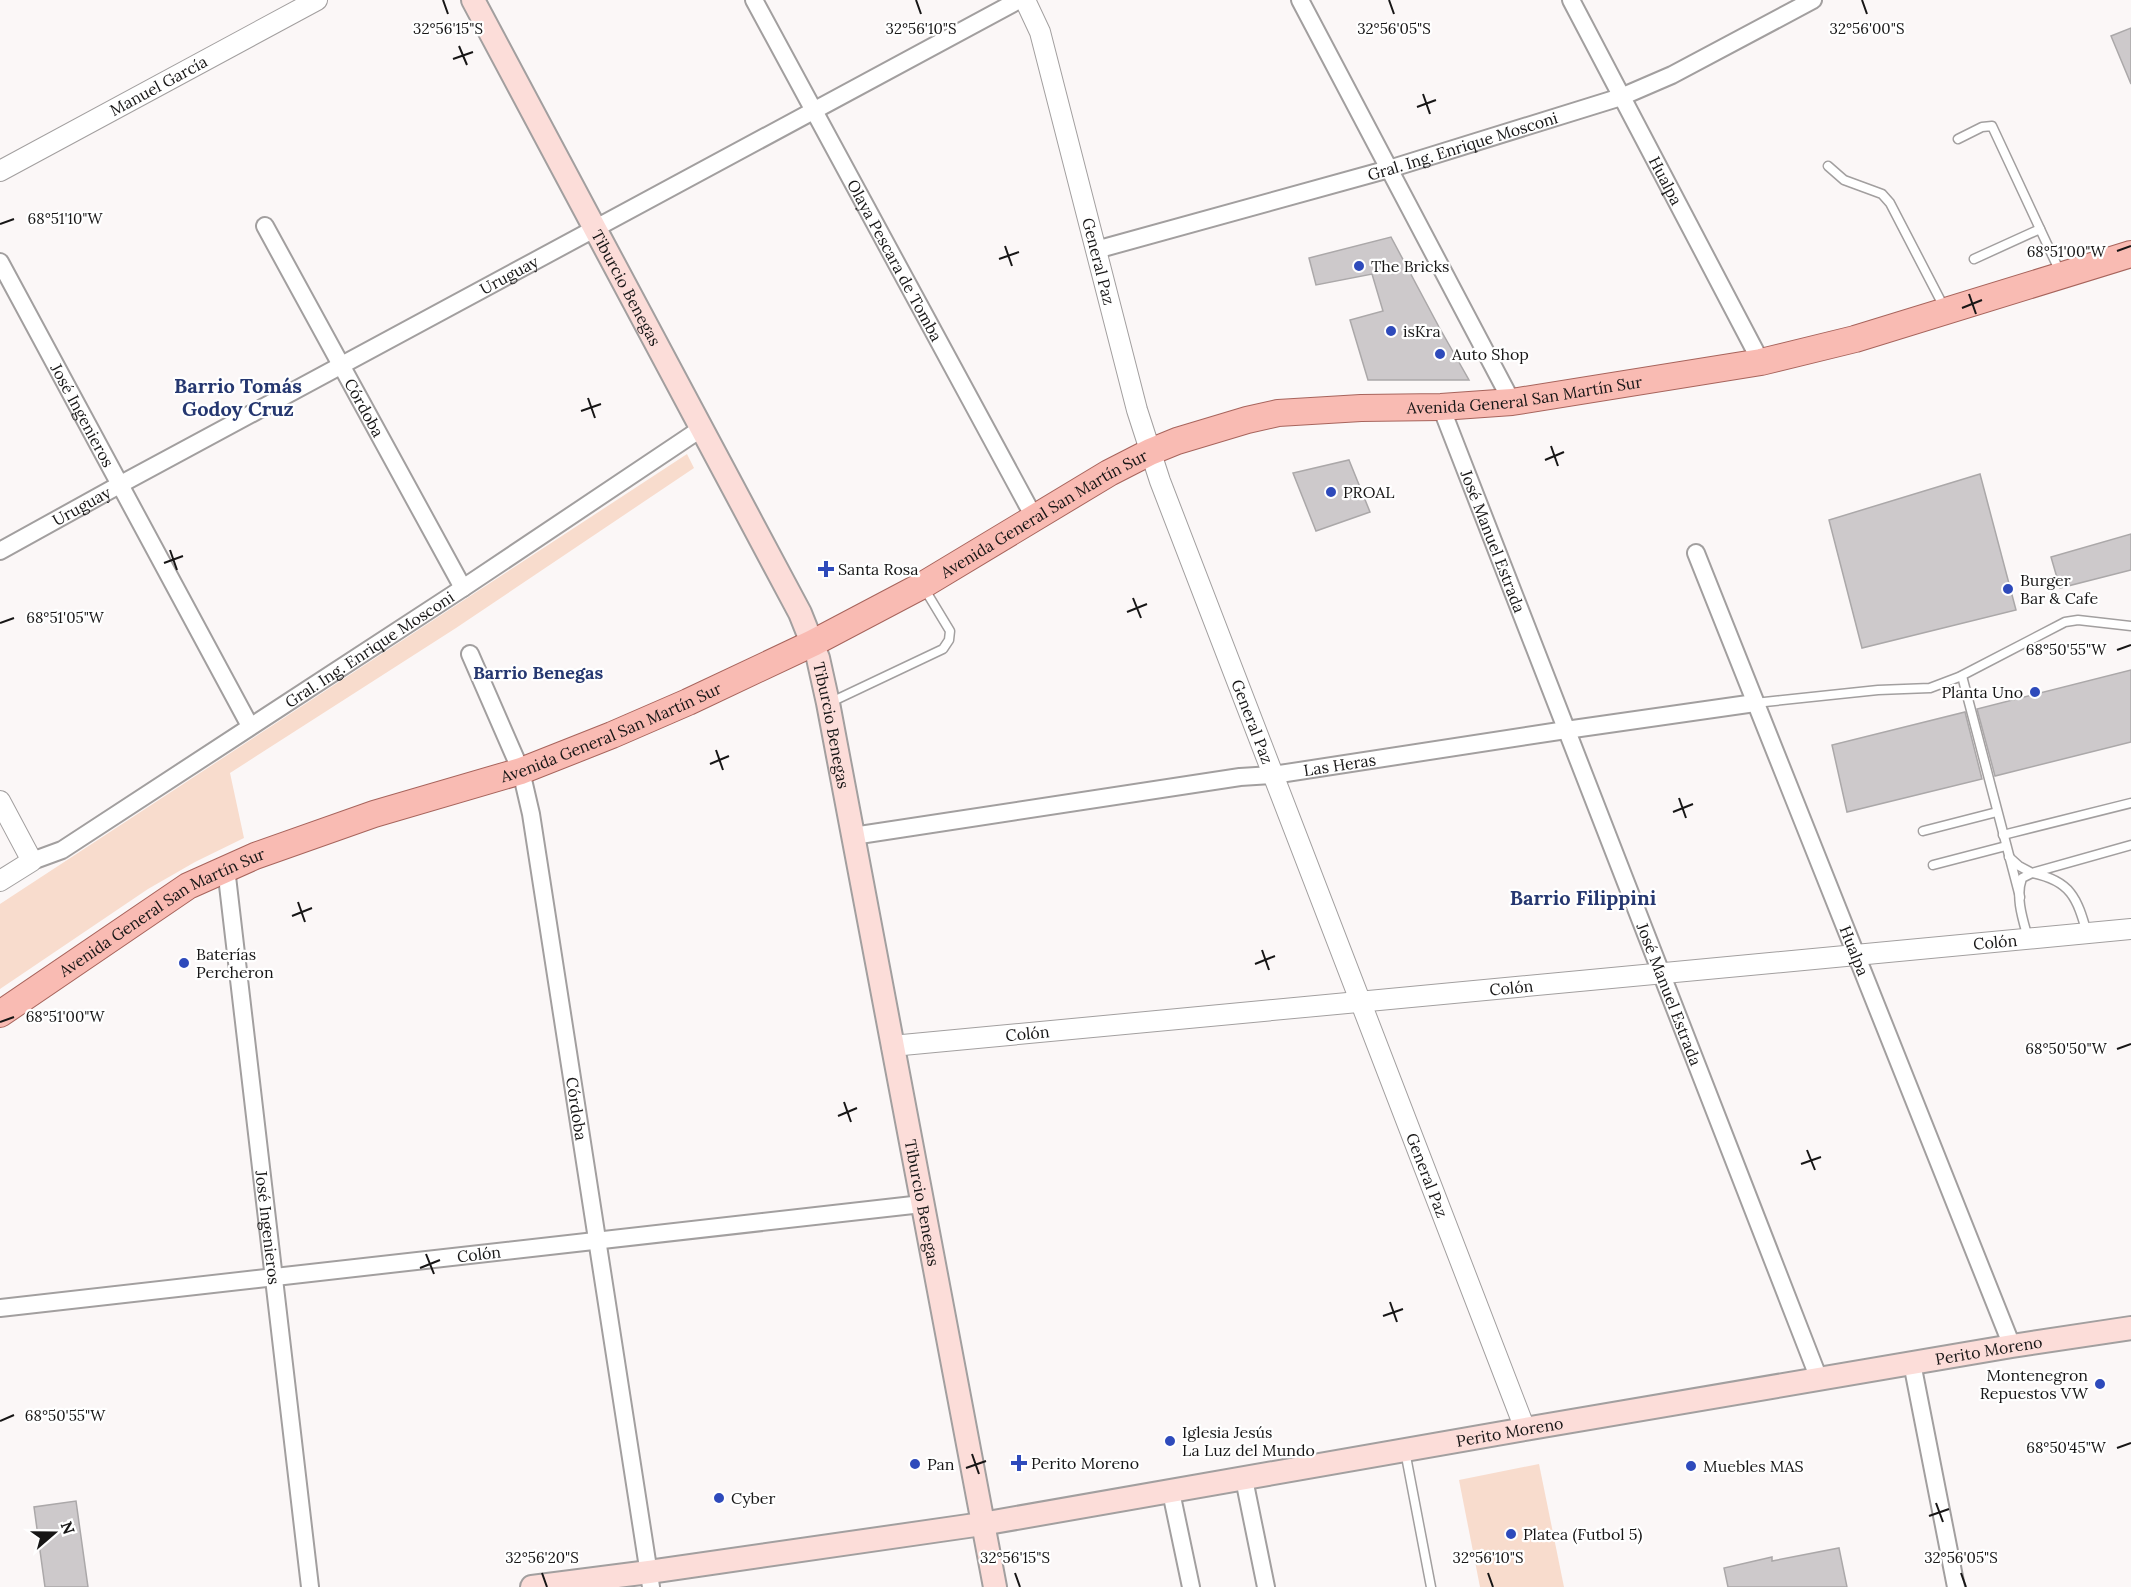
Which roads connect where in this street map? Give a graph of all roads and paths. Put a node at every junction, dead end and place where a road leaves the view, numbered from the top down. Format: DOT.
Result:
graph roads {
  1 [pos="317,0"];
  2 [pos="473,0"];
  3 [pos="754,0"];
  4 [pos="1019,0"];
  5 [pos="1025,0"];
  6 [pos="1300,0"];
  7 [pos="1571,0"];
  8 [pos="1813,0"];
  9 [pos="1621,97"];
  10 [pos="814,111"];
  11 [pos="1958,139"];
  12 [pos="1828,166"];
  13 [pos="1389,169"];
  14 [pos="0,171"];
  15 [pos="265,226"];
  16 [pos="596,229"];
  17 [pos="2040,229"];
  18 [pos="1096,250"];
  19 [pos="2131,254"];
  20 [pos="1974,259"];
  21 [pos="0,262"];
  22 [pos="2062,277"];
  23 [pos="1947,312"];
  24 [pos="1761,362"];
  25 [pos="340,366"];
  26 [pos="1512,402"];
  27 [pos="1441,407"];
  28 [pos="702,428"];
  29 [pos="1150,452"];
  30 [pos="121,484"];
  31 [pos="1035,519"];
  32 [pos="0,551"];
  33 [pos="1696,553"];
  34 [pos="922,585"];
  35 [pos="462,588"];
  36 [pos="2131,626"];
  37 [pos="813,643"];
  38 [pos="470,654"];
  39 [pos="1962,676"];
  40 [pos="828,703"];
  41 [pos="1755,703"];
  42 [pos="250,726"];
  43 [pos="1566,730"];
  44 [pos="520,771"];
  45 [pos="1273,775"];
  46 [pos="0,801"];
  47 [pos="2131,803"];
  48 [pos="1997,812"];
  49 [pos="1923,831"];
  50 [pos="2003,835"];
  51 [pos="854,836"];
  52 [pos="2131,845"];
  53 [pos="2006,846"];
  54 [pos="2009,857"];
  55 [pos="32,861"];
  56 [pos="1933,865"];
  57 [pos="226,868"];
  58 [pos="2032,873"];
  59 [pos="0,881"];
  60 [pos="2020,897"];
  61 [pos="2131,929"];
  62 [pos="2087,933"];
  63 [pos="2028,939"];
  64 [pos="1856,955"];
  65 [pos="1661,974"];
  66 [pos="1360,1001"];
  67 [pos="0,1014"];
  68 [pos="892,1046"];
  69 [pos="922,1204"];
  70 [pos="597,1240"];
  71 [pos="274,1277"];
  72 [pos="0,1308"];
  73 [pos="2131,1328"];
  74 [pos="2012,1346"];
  75 [pos="1912,1364"];
  76 [pos="1819,1380"];
  77 [pos="1525,1429"];
  78 [pos="1405,1450"];
  79 [pos="1244,1479"];
  80 [pos="1171,1492"];
  81 [pos="982,1524"];
  82 [pos="650,1580"];
  83 [pos="310,1587"];
  84 [pos="532,1587"];
  85 [pos="995,1587"];
  86 [pos="1191,1587"];
  87 [pos="1266,1587"];
  88 [pos="1431,1587"];
  89 [pos="1956,1587"];
  1 -- 14 [label="street, Manuel García"];
  2 -- 16 [label="main road, Tiburcio Benegas"];
  3 -- 10 [label="street, Olaya Pescara de Tomba"];
  4 -- 10 [label="street, Uruguay"];
  5 -- 18 [label="street, General Paz"];
  6 -- 13 [label="street"];
  7 -- 9 [label="street, Hualpa"];
  8 -- 9 [label="street, Gral. Ing. Enrique Mosconi"];
  9 -- 13 [label="street, Gral. Ing. Enrique Mosconi"];
  9 -- 24 [label="street, Hualpa"];
  10 -- 16 [label="street, Uruguay"];
  10 -- 31 [label="street, Olaya Pescara de Tomba"];
  11 -- 17 [label="lane"];
  12 -- 23 [label="lane"];
  13 -- 18 [label="street, Gral. Ing. Enrique Mosconi"];
  13 -- 26 [label="street"];
  15 -- 25 [label="street, Córdoba"];
  16 -- 25 [label="street, Uruguay"];
  16 -- 28 [label="main road, Tiburcio Benegas"];
  17 -- 20 [label="lane"];
  17 -- 22 [label="lane"];
  18 -- 29 [label="street, General Paz"];
  19 -- 22 [label="main road, Avenida General San Martín Sur"];
  21 -- 30 [label="street, José Ingenieros"];
  22 -- 23 [label="main road, Avenida General San Martín Sur"];
  23 -- 24 [label="main road, Avenida General San Martín Sur"];
  24 -- 26 [label="main road, Avenida General San Martín Sur"];
  25 -- 30 [label="street, Uruguay"];
  25 -- 35 [label="street, Córdoba"];
  26 -- 27 [label="main road, Avenida General San Martín Sur"];
  27 -- 29 [label="main road, Avenida General San Martín Sur"];
  27 -- 43 [label="street, José Manuel Estrada"];
  28 -- 35 [label="street, Gral. Ing. Enrique Mosconi"];
  28 -- 37 [label="main road, Tiburcio Benegas"];
  29 -- 31 [label="main road, Avenida General San Martín Sur"];
  29 -- 45 [label="street, General Paz"];
  30 -- 32 [label="street, Uruguay"];
  30 -- 42 [label="street, José Ingenieros"];
  31 -- 34 [label="main road, Avenida General San Martín Sur"];
  33 -- 41 [label="street, Hualpa"];
  34 -- 37 [label="main road, Avenida General San Martín Sur"];
  34 -- 40 [label="lane"];
  35 -- 42 [label="street, Gral. Ing. Enrique Mosconi"];
  36 -- 39 [label="lane"];
  37 -- 40 [label="main road, Tiburcio Benegas"];
  37 -- 44 [label="main road, Avenida General San Martín Sur"];
  38 -- 44 [label="street, Córdoba"];
  39 -- 41 [label="lane"];
  39 -- 48 [label="lane"];
  40 -- 51 [label="main road, Tiburcio Benegas"];
  41 -- 43 [label="street, Las Heras"];
  41 -- 64 [label="street, Hualpa"];
  42 -- 55 [label="street, Gral. Ing. Enrique Mosconi"];
  43 -- 45 [label="street, Las Heras"];
  43 -- 65 [label="street, José Manuel Estrada"];
  44 -- 57 [label="main road, Avenida General San Martín Sur"];
  44 -- 70 [label="street, Córdoba"];
  45 -- 51 [label="street, Las Heras"];
  45 -- 66 [label="street, General Paz"];
  46 -- 55 [label="street"];
  47 -- 50 [label="lane"];
  48 -- 49 [label="lane"];
  48 -- 50 [label="lane"];
  50 -- 53 [label="lane"];
  51 -- 68 [label="main road, Tiburcio Benegas"];
  52 -- 58 [label="lane"];
  53 -- 54 [label="lane"];
  53 -- 56 [label="lane"];
  54 -- 58 [label="lane"];
  54 -- 60 [label="lane"];
  55 -- 59 [label="street"];
  57 -- 67 [label="main road, Avenida General San Martín Sur"];
  57 -- 71 [label="street, José Ingenieros"];
  58 -- 60 [label="lane"];
  58 -- 62 [label="lane"];
  60 -- 63 [label="lane"];
  61 -- 62 [label="street, Colón"];
  62 -- 63 [label="street, Colón"];
  63 -- 64 [label="street, Colón"];
  64 -- 65 [label="street, Colón"];
  64 -- 74 [label="street, Hualpa"];
  65 -- 66 [label="street, Colón"];
  65 -- 76 [label="street, José Manuel Estrada"];
  66 -- 68 [label="street, Colón"];
  66 -- 77 [label="street, General Paz"];
  68 -- 69 [label="main road, Tiburcio Benegas"];
  69 -- 70 [label="street, Colón"];
  69 -- 81 [label="main road, Tiburcio Benegas"];
  70 -- 71 [label="street, Colón"];
  70 -- 82 [label="street, Córdoba"];
  71 -- 72 [label="street, Colón"];
  71 -- 83 [label="street, José Ingenieros"];
  73 -- 74 [label="main road, Perito Moreno"];
  74 -- 75 [label="main road, Perito Moreno"];
  75 -- 76 [label="main road, Perito Moreno"];
  75 -- 89 [label="street"];
  76 -- 77 [label="main road, Perito Moreno"];
  77 -- 78 [label="main road, Perito Moreno"];
  78 -- 79 [label="main road, Perito Moreno"];
  78 -- 88 [label="lane"];
  79 -- 80 [label="main road, Perito Moreno"];
  79 -- 87 [label="street"];
  80 -- 81 [label="main road, Perito Moreno"];
  80 -- 86 [label="street"];
  81 -- 82 [label="main road, Perito Moreno"];
  81 -- 85 [label="main road, Tiburcio Benegas"];
  82 -- 84 [label="main road, Perito Moreno"];
}
